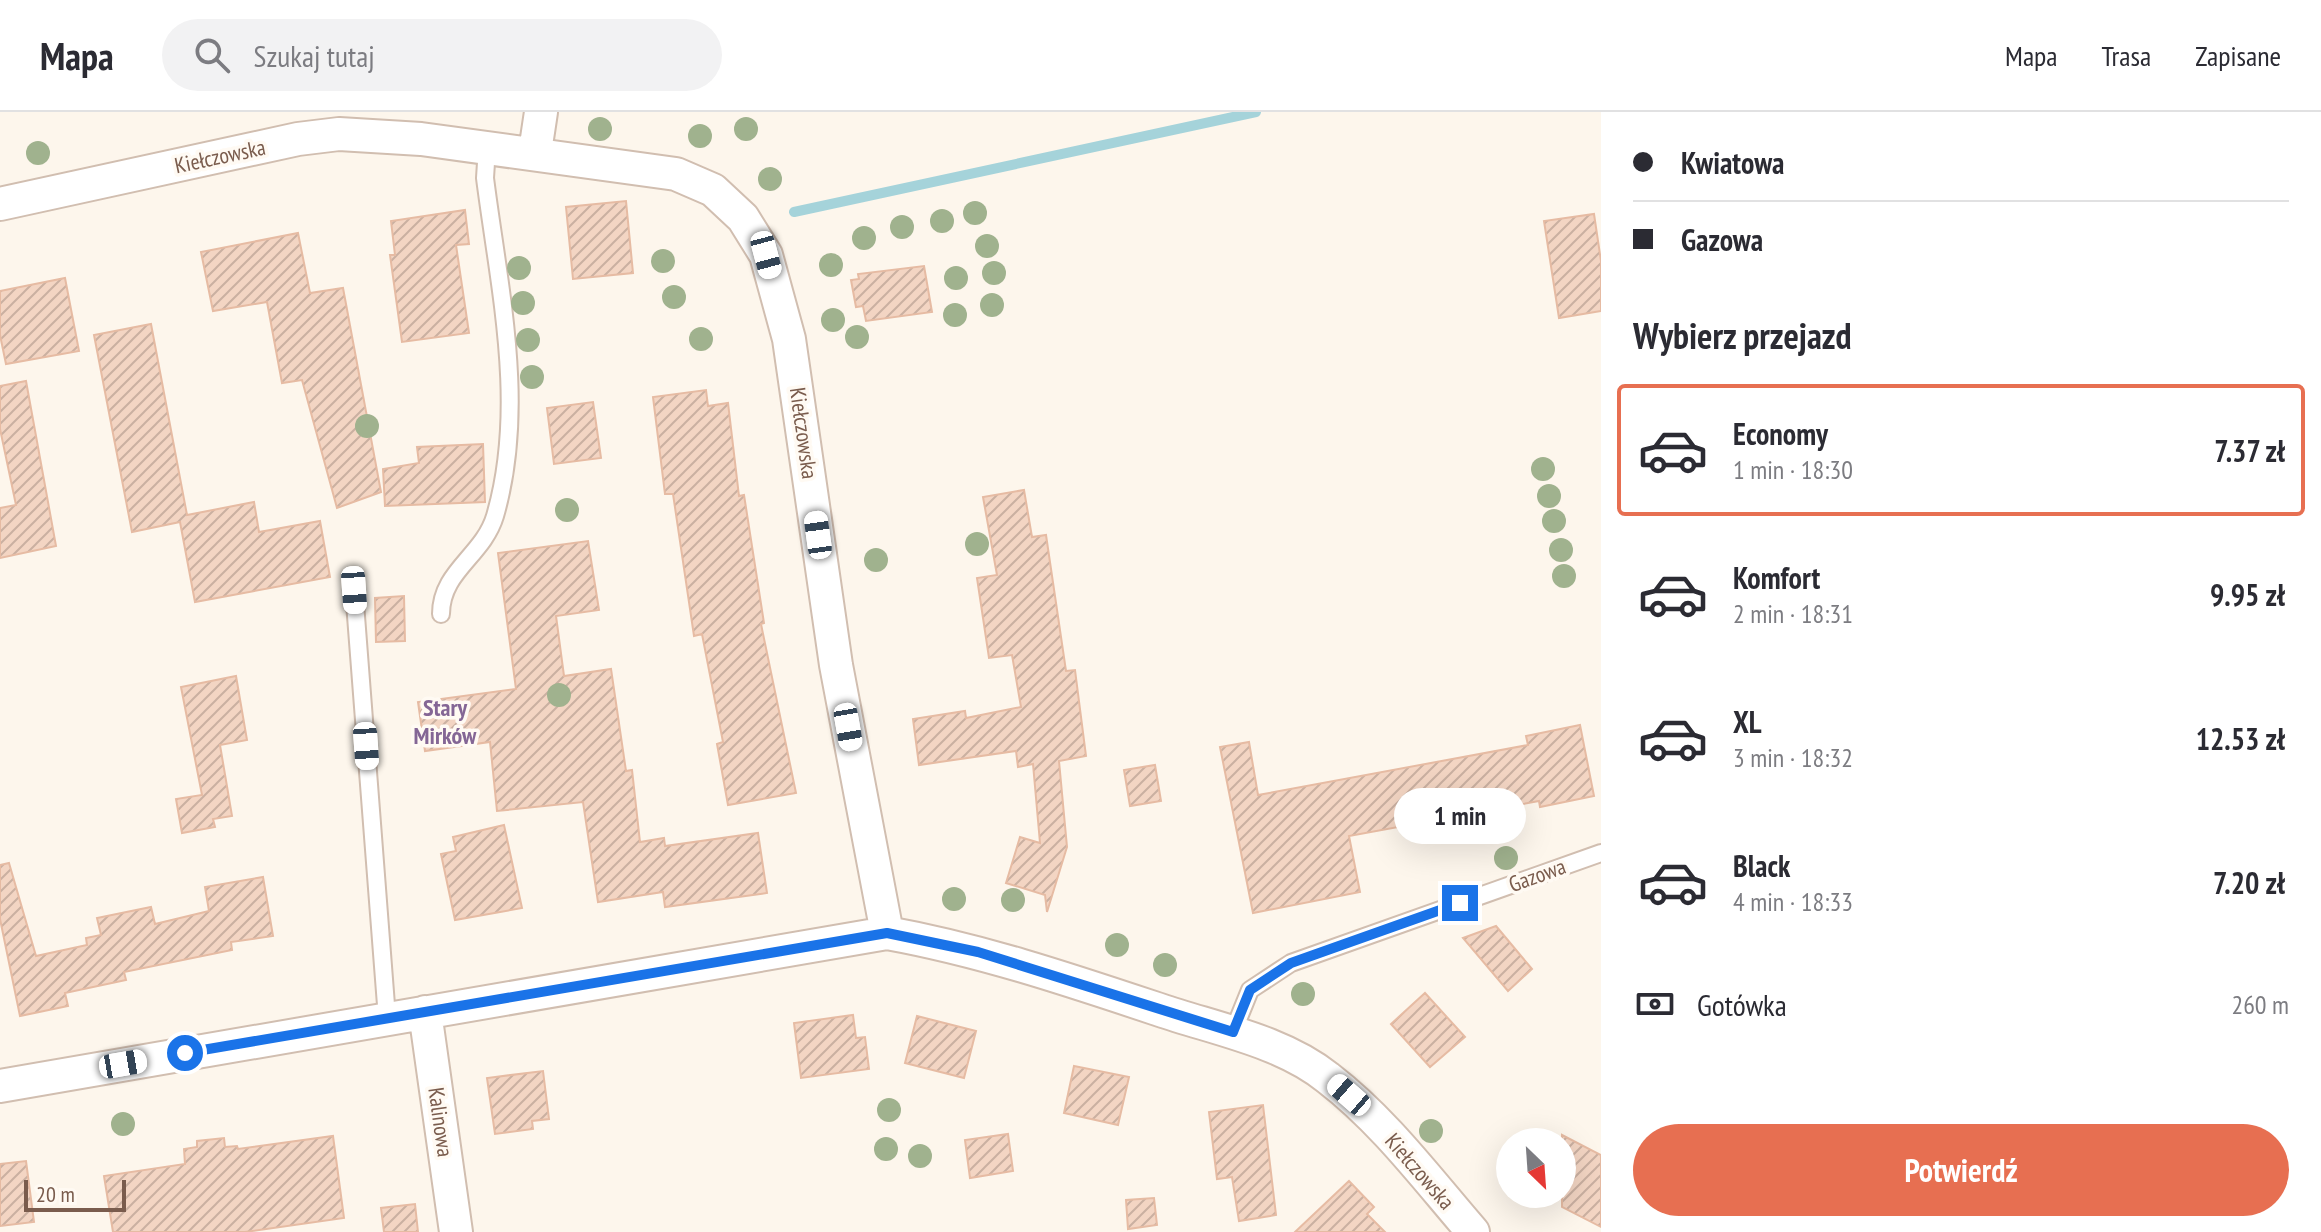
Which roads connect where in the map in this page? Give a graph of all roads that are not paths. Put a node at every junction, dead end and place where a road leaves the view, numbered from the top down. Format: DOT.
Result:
graph roads {
  1 [pos="541,112"];
  2 [pos="487,147"];
  3 [pos="535,152"];
  4 [pos="0,204"];
  5 [pos="354,590"];
  6 [pos="441,614"];
  7 [pos="1601,853"];
  8 [pos="887,933"];
  9 [pos="425,1012"];
  10 [pos="387,1018"];
  11 [pos="1233,1032"];
  12 [pos="0,1086"];
  13 [pos="456,1232"];
  14 [pos="1473,1232"];
  1 -- 3 [label="street"];
  2 -- 3 [label="street, Kiełczowska"];
  2 -- 4 [label="street, Kiełczowska"];
  2 -- 6 [label="lane"];
  3 -- 8 [label="street, Kiełczowska"];
  5 -- 10 [label="lane"];
  7 -- 11 [label="lane, Gazowa"];
  8 -- 9 [label="street"];
  8 -- 11 [label="street, Kiełczowska"];
  9 -- 10 [label="street"];
  9 -- 13 [label="street, Kalinowa"];
  10 -- 12 [label="street"];
  11 -- 14 [label="street, Kiełczowska"];
}
